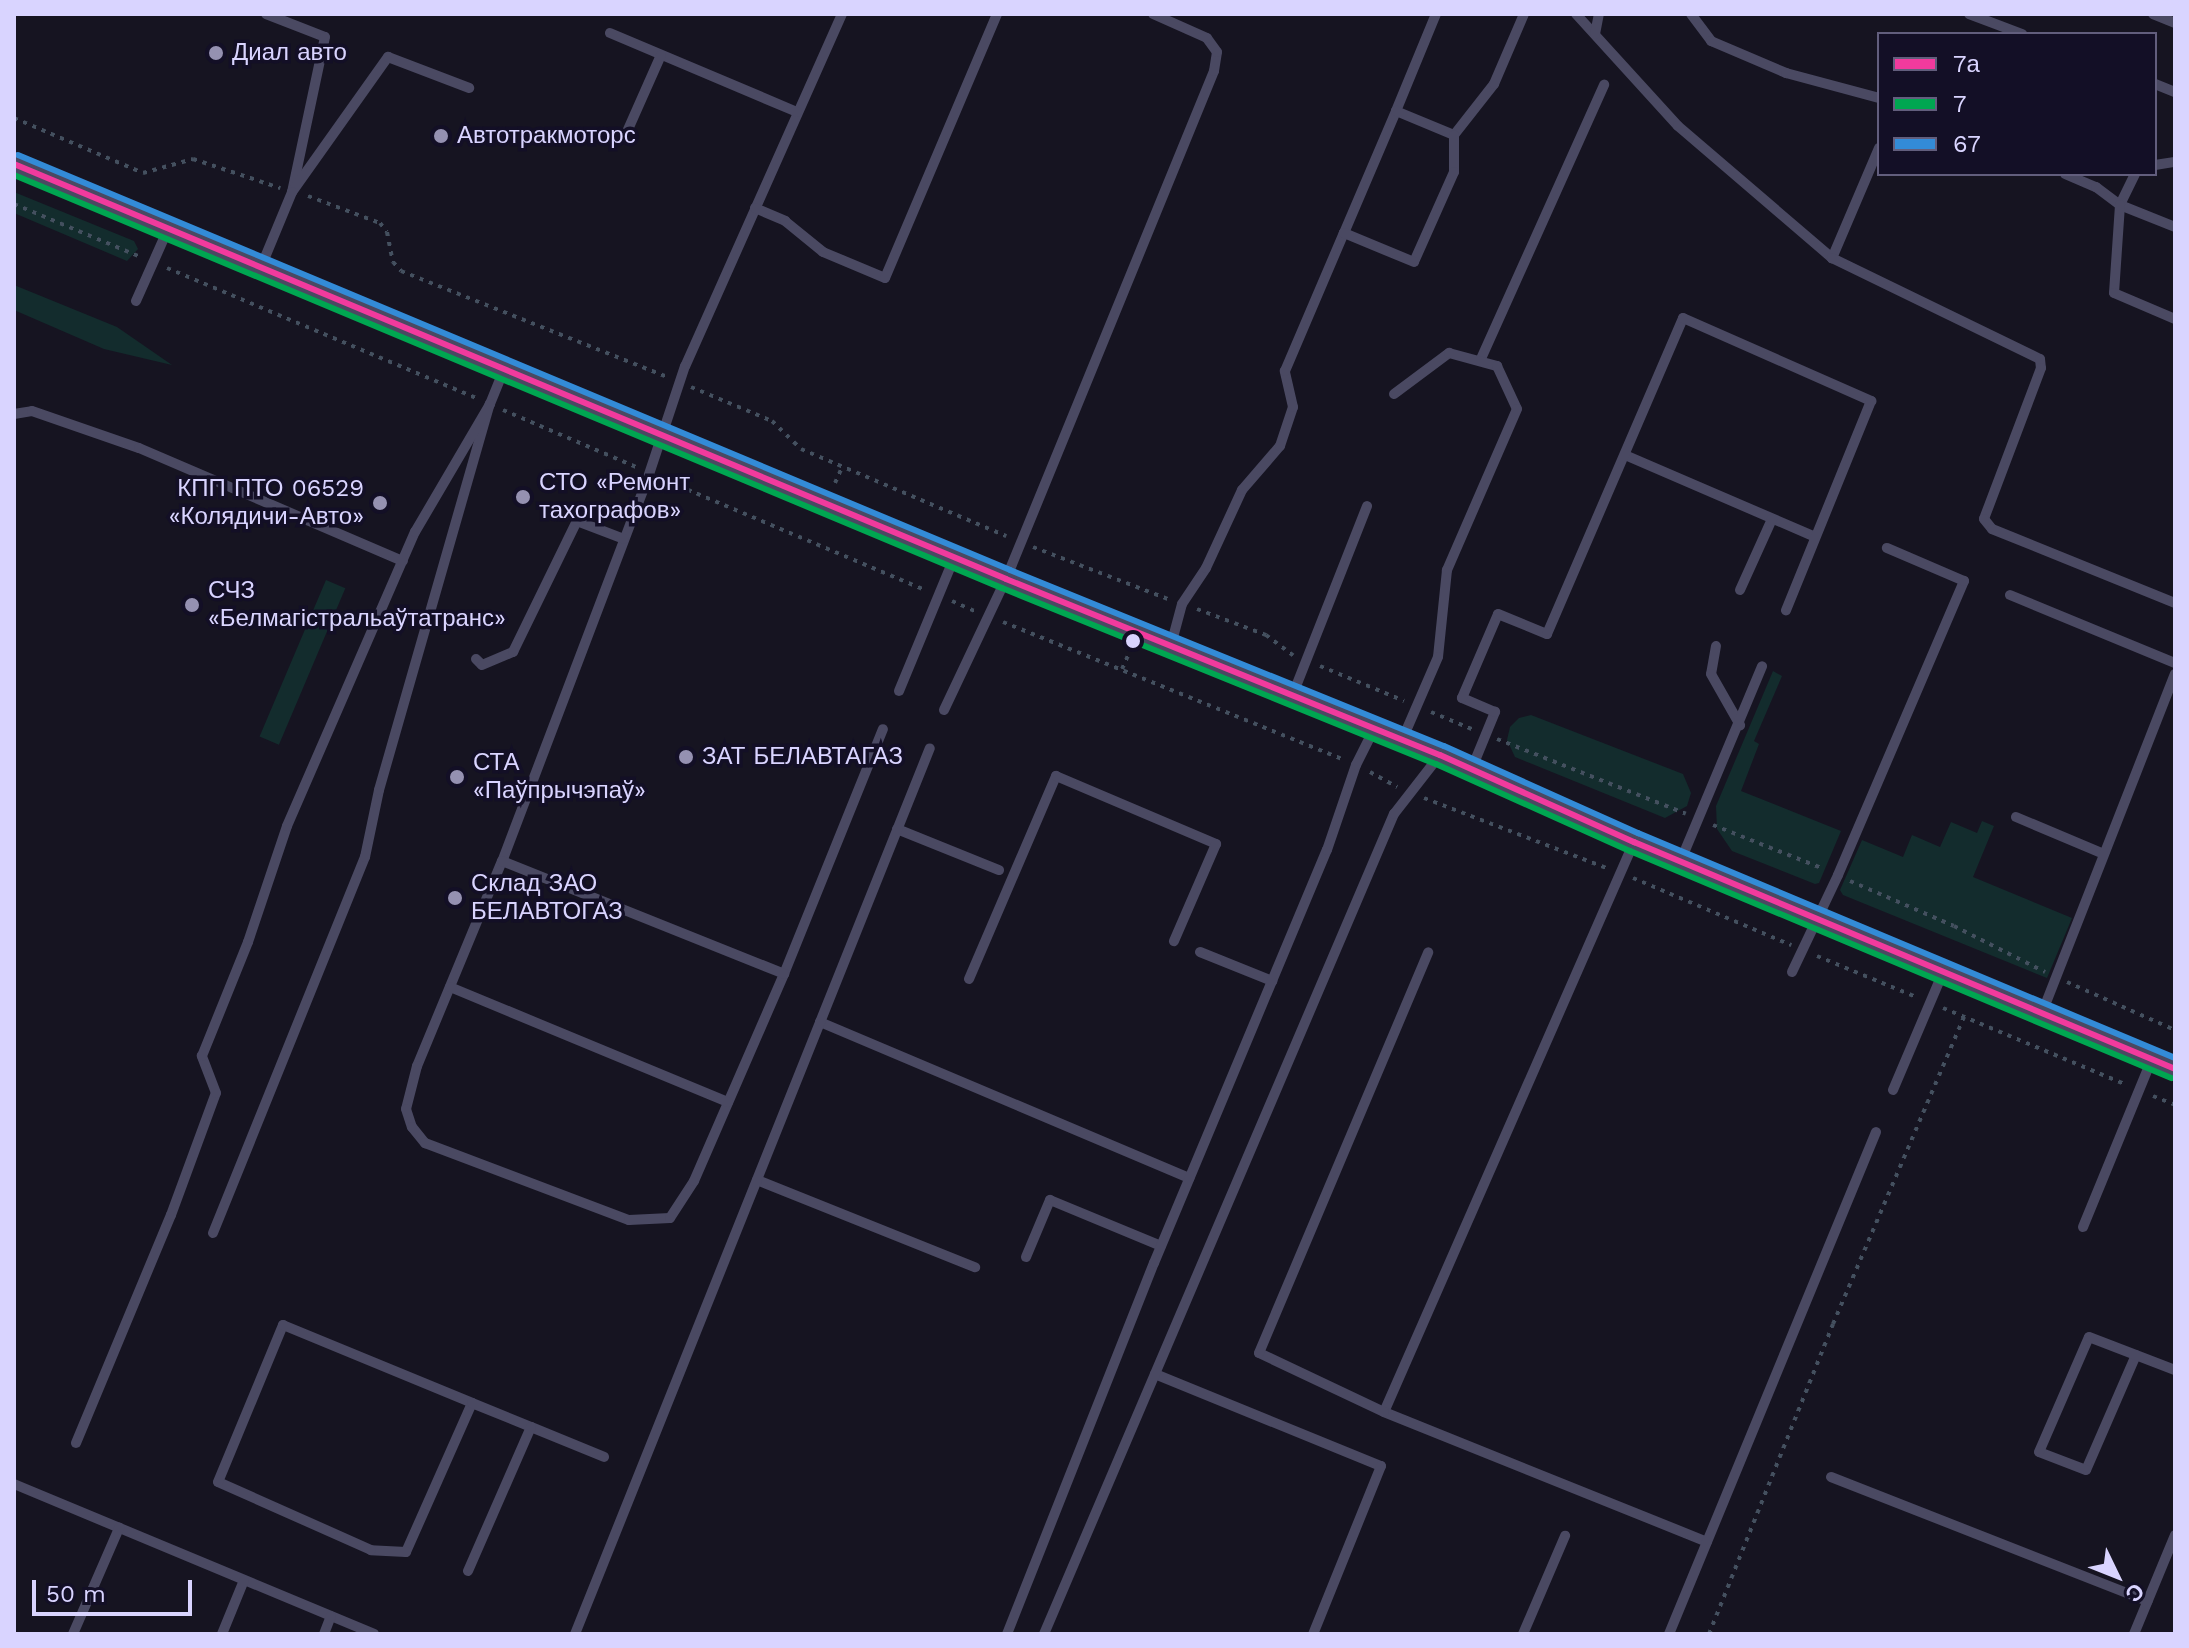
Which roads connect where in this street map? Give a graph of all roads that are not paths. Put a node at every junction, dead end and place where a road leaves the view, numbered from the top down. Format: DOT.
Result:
graph roads {
  1 [pos="266,14"];
  2 [pos="842,14"];
  3 [pos="997,14"];
  4 [pos="1153,14"];
  5 [pos="1436,14"];
  6 [pos="1524,14"];
  7 [pos="1576,14"];
  8 [pos="1599,14"];
  9 [pos="1691,14"];
  10 [pos="1969,14"];
  11 [pos="2153,14"];
  12 [pos="2175,23"];
  13 [pos="2017,32"];
  14 [pos="610,33"];
  15 [pos="1595,34"];
  16 [pos="661,55"];
  17 [pos="1604,85"];
  18 [pos="469,88"];
  19 [pos="1877,97"];
  20 [pos="1396,111"];
  21 [pos="797,112"];
  22 [pos="626,134"];
  23 [pos="1454,135"];
  24 [pos="1877,153"];
  25 [pos="14,164"];
  26 [pos="2070,176"];
  27 [pos="2134,176"];
  28 [pos="292,192"];
  29 [pos="2120,205"];
  30 [pos="755,208"];
  31 [pos="2175,227"];
  32 [pos="168,229"];
  33 [pos="1344,233"];
  34 [pos="1832,258"];
  35 [pos="261,268"];
  36 [pos="136,301"];
  37 [pos="2175,319"];
  38 [pos="1480,361"];
  39 [pos="504,369"];
  40 [pos="1394,394"];
  41 [pos="490,404"];
  42 [pos="14,414"];
  43 [pos="662,436"];
  44 [pos="1625,455"];
  45 [pos="1367,506"];
  46 [pos="1772,519"];
  47 [pos="1815,537"];
  48 [pos="624,539"];
  49 [pos="1887,548"];
  50 [pos="954,558"];
  51 [pos="403,561"];
  52 [pos="1006,579"];
  53 [pos="1740,590"];
  54 [pos="2010,595"];
  55 [pos="2175,603"];
  56 [pos="1786,610"];
  57 [pos="1171,645"];
  58 [pos="1716,646"];
  59 [pos="476,659"];
  60 [pos="2175,663"];
  61 [pos="1762,666"];
  62 [pos="2175,674"];
  63 [pos="899,691"];
  64 [pos="1293,694"];
  65 [pos="944,710"];
  66 [pos="1740,725"];
  67 [pos="883,729"];
  68 [pos="1374,729"];
  69 [pos="1402,740"];
  70 [pos="930,748"];
  71 [pos="1440,755"];
  72 [pos="1471,769"];
  73 [pos="2016,817"];
  74 [pos="897,829"];
  75 [pos="1634,842"];
  76 [pos="2104,854"];
  77 [pos="502,861"];
  78 [pos="1681,862"];
  79 [pos="999,870"];
  80 [pos="1816,919"];
  81 [pos="1174,941"];
  82 [pos="1200,952"];
  83 [pos="1428,952"];
  84 [pos="1792,972"];
  85 [pos="1943,972"];
  86 [pos="784,974"];
  87 [pos="969,979"];
  88 [pos="1272,981"];
  89 [pos="450,987"];
  90 [pos="2042,1013"];
  91 [pos="820,1022"];
  92 [pos="2152,1059"];
  93 [pos="2175,1069"];
  94 [pos="1893,1090"];
  95 [pos="728,1102"];
  96 [pos="1876,1132"];
  97 [pos="1189,1178"];
  98 [pos="757,1180"];
  99 [pos="2083,1227"];
  100 [pos="213,1233"];
  101 [pos="1161,1246"];
  102 [pos="1026,1257"];
  103 [pos="975,1267"];
  104 [pos="2136,1355"];
  105 [pos="2175,1370"];
  106 [pos="1155,1374"];
  107 [pos="472,1403"];
  108 [pos="1384,1412"];
  109 [pos="531,1427"];
  110 [pos="76,1443"];
  111 [pos="604,1457"];
  112 [pos="1831,1477"];
  113 [pos="14,1484"];
  114 [pos="119,1528"];
  115 [pos="2175,1535"];
  116 [pos="1565,1536"];
  117 [pos="1707,1542"];
  118 [pos="468,1571"];
  119 [pos="244,1580"];
  120 [pos="2148,1601"];
  121 [pos="331,1616"];
  122 [pos="73,1634"];
  123 [pos="222,1634"];
  124 [pos="324,1634"];
  125 [pos="374,1634"];
  126 [pos="575,1634"];
  127 [pos="1007,1634"];
  128 [pos="1044,1634"];
  129 [pos="1313,1634"];
  130 [pos="1523,1634"];
  131 [pos="1669,1634"];
  132 [pos="2134,1634"];
  1 -- 28 [label="lane"];
  2 -- 21 [label="lane"];
  3 -- 30 [label="lane"];
  4 -- 52 [label="lane"];
  5 -- 20 [label="lane"];
  6 -- 23 [label="lane"];
  7 -- 15 [label="lane"];
  8 -- 15 [label="lane"];
  9 -- 19 [label="lane"];
  10 -- 13 [label="lane"];
  11 -- 12 [label="lane"];
  14 -- 16 [label="lane"];
  15 -- 34 [label="lane"];
  16 -- 21 [label="lane"];
  16 -- 22 [label="lane"];
  17 -- 38 [label="lane"];
  18 -- 28 [label="lane"];
  20 -- 23 [label="lane"];
  20 -- 33 [label="lane"];
  21 -- 30 [label="lane"];
  23 -- 33 [label="lane"];
  24 -- 34 [label="lane"];
  25 -- 32 [label="street"];
  26 -- 29 [label="lane"];
  27 -- 29 [label="lane"];
  28 -- 35 [label="lane"];
  29 -- 31 [label="lane"];
  29 -- 37 [label="lane"];
  30 -- 43 [label="lane"];
  32 -- 35 [label="street"];
  32 -- 36 [label="lane"];
  33 -- 57 [label="lane"];
  34 -- 55 [label="lane"];
  35 -- 39 [label="street"];
  38 -- 40 [label="lane"];
  38 -- 69 [label="lane"];
  39 -- 41 [label="lane"];
  39 -- 43 [label="street"];
  41 -- 51 [label="lane"];
  41 -- 100 [label="lane"];
  42 -- 51 [label="lane"];
  43 -- 48 [label="lane"];
  43 -- 50 [label="street"];
  44 -- 46 [label="lane"];
  44 -- 47 [label="lane"];
  44 -- 72 [label="lane"];
  45 -- 64 [label="lane"];
  46 -- 47 [label="lane"];
  46 -- 53 [label="lane"];
  47 -- 56 [label="lane"];
  48 -- 59 [label="lane"];
  48 -- 77 [label="lane"];
  49 -- 80 [label="lane"];
  50 -- 52 [label="street"];
  50 -- 63 [label="lane"];
  51 -- 110 [label="lane"];
  52 -- 57 [label="street"];
  52 -- 65 [label="lane"];
  54 -- 60 [label="lane"];
  57 -- 64 [label="street"];
  58 -- 66 [label="lane"];
  61 -- 66 [label="lane"];
  62 -- 76 [label="lane"];
  64 -- 68 [label="street"];
  66 -- 78 [label="lane"];
  67 -- 86 [label="lane"];
  68 -- 69 [label="street"];
  68 -- 88 [label="lane"];
  69 -- 71 [label="street"];
  70 -- 74 [label="lane"];
  71 -- 72 [label="street"];
  71 -- 106 [label="lane"];
  72 -- 75 [label="street"];
  73 -- 76 [label="lane"];
  74 -- 79 [label="lane"];
  74 -- 91 [label="lane"];
  75 -- 78 [label="street"];
  75 -- 108 [label="lane"];
  76 -- 90 [label="lane"];
  77 -- 86 [label="lane"];
  77 -- 89 [label="lane"];
  78 -- 80 [label="street"];
  80 -- 84 [label="lane"];
  80 -- 85 [label="street"];
  81 -- 87 [label="lane"];
  82 -- 88 [label="lane"];
  83 -- 108 [label="lane"];
  85 -- 90 [label="street"];
  85 -- 94 [label="lane"];
  86 -- 95 [label="lane"];
  88 -- 97 [label="lane"];
  89 -- 95 [label="lane"];
  89 -- 95 [label="lane"];
  90 -- 92 [label="street"];
  91 -- 97 [label="lane"];
  91 -- 98 [label="lane"];
  92 -- 93 [label="street"];
  92 -- 99 [label="lane"];
  96 -- 117 [label="lane"];
  97 -- 101 [label="lane"];
  98 -- 103 [label="lane"];
  98 -- 126 [label="lane"];
  101 -- 102 [label="lane"];
  101 -- 127 [label="lane"];
  104 -- 104 [label="lane"];
  104 -- 105 [label="lane"];
  106 -- 128 [label="lane"];
  106 -- 129 [label="lane"];
  107 -- 107 [label="lane"];
  107 -- 109 [label="lane"];
  108 -- 117 [label="lane"];
  109 -- 111 [label="lane"];
  109 -- 118 [label="lane"];
  112 -- 120 [label="lane"];
  113 -- 114 [label="lane"];
  114 -- 119 [label="lane"];
  114 -- 122 [label="lane"];
  115 -- 120 [label="lane"];
  116 -- 130 [label="lane"];
  117 -- 131 [label="lane"];
  119 -- 121 [label="lane"];
  119 -- 123 [label="lane"];
  120 -- 132 [label="lane"];
  121 -- 124 [label="lane"];
  121 -- 125 [label="lane"];
}
